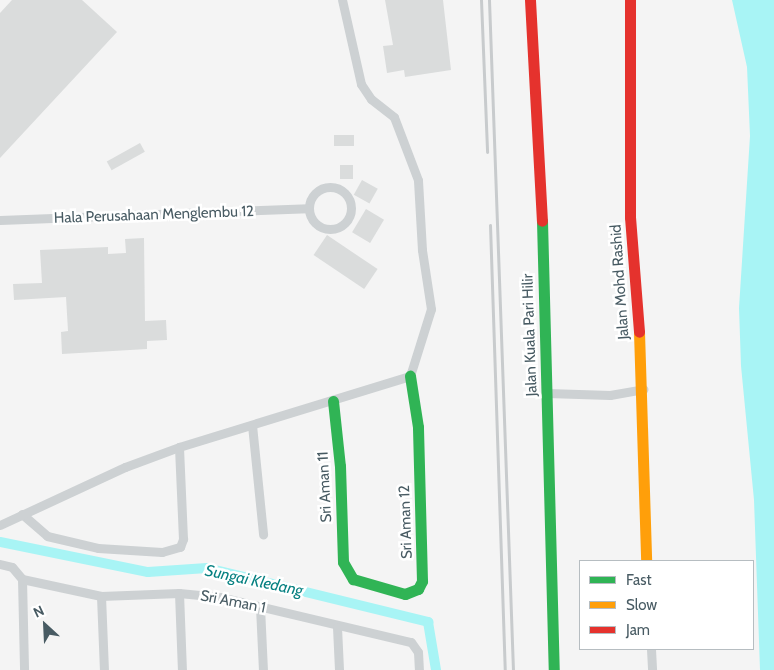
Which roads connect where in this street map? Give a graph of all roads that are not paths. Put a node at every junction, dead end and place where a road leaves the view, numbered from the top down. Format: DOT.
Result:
graph roads {
  1 [pos="342,0"];
  2 [pos="530,0"];
  3 [pos="630,0"];
  4 [pos="308,208"];
  5 [pos="0,220"];
  6 [pos="410,376"];
  7 [pos="643,389"];
  8 [pos="547,393"];
  9 [pos="333,401"];
  10 [pos="252,425"];
  11 [pos="179,447"];
  12 [pos="22,514"];
  13 [pos="0,525"];
  14 [pos="263,534"];
  15 [pos="646,560"];
  16 [pos="0,564"];
  17 [pos="346,571"];
  18 [pos="22,579"];
  19 [pos="179,593"];
  20 [pos="101,596"];
  21 [pos="260,607"];
  22 [pos="338,627"];
  23 [pos="651,650"];
  24 [pos="24,670"];
  25 [pos="104,670"];
  26 [pos="182,670"];
  27 [pos="263,670"];
  28 [pos="339,670"];
  29 [pos="418,670"];
  30 [pos="554,670"];
  31 [pos="652,670"];
  1 -- 6 [label="street"];
  2 -- 8 [label="street, Jalan Kuala Pari Hilir"];
  3 -- 7 [label="street, Jalan Mohd Rashid"];
  4 -- 4 [label="street"];
  4 -- 5 [label="street, Hala Perusahaan Menglembu 12"];
  6 -- 9 [label="street"];
  6 -- 17 [label="street, Sri Aman 12"];
  7 -- 8 [label="street"];
  7 -- 15 [label="street, Jalan Mohd Rashid"];
  8 -- 30 [label="street, Jalan Kuala Pari Hilir"];
  9 -- 10 [label="street"];
  9 -- 17 [label="street, Sri Aman 11"];
  10 -- 11 [label="street"];
  10 -- 14 [label="street"];
  11 -- 12 [label="street"];
  11 -- 12 [label="street"];
  12 -- 13 [label="street"];
  16 -- 18 [label="street"];
  18 -- 20 [label="street, Sri Aman 1"];
  18 -- 24 [label="street"];
  19 -- 20 [label="street, Sri Aman 1"];
  19 -- 21 [label="street, Sri Aman 1"];
  19 -- 26 [label="street"];
  20 -- 25 [label="street"];
  21 -- 22 [label="street, Sri Aman 1"];
  21 -- 27 [label="street"];
  22 -- 28 [label="street"];
  22 -- 29 [label="street, Sri Aman 1"];
  23 -- 31 [label="street"];
}
